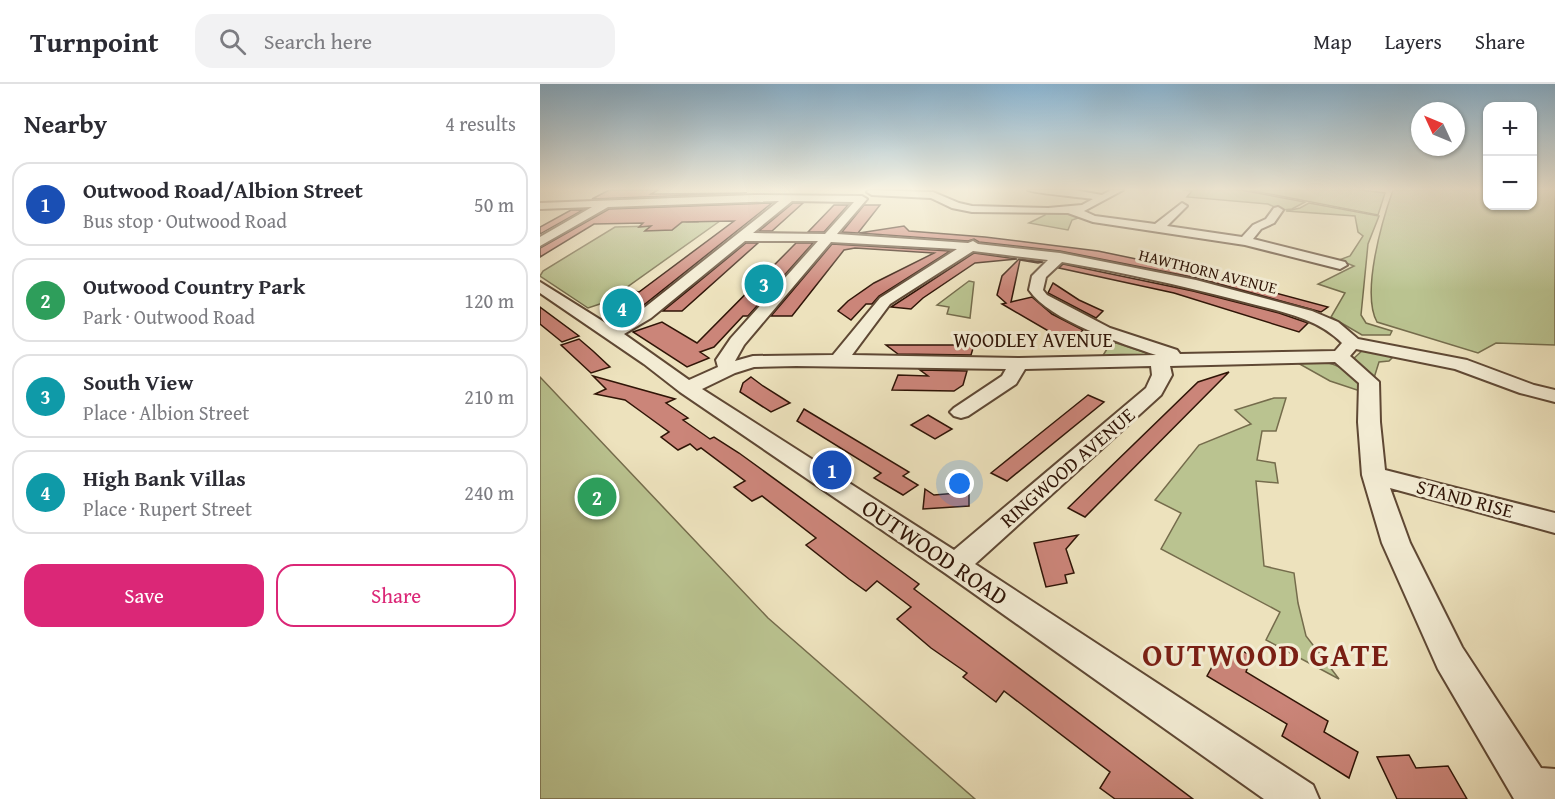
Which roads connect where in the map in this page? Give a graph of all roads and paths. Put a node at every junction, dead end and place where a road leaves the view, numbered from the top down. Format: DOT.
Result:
graph roads {
  1 [pos="572,223"];
  2 [pos="758,223"];
  3 [pos="843,223"];
  4 [pos="1121,223"];
  5 [pos="1163,223"];
  6 [pos="1265,223"];
  7 [pos="1157,229"];
  8 [pos="832,236"];
  9 [pos="741,237"];
  10 [pos="1245,241"];
  11 [pos="540,242"];
  12 [pos="973,245"];
  13 [pos="1060,257"];
  14 [pos="1340,265"];
  15 [pos="540,286"];
  16 [pos="1104,332"];
  17 [pos="612,334"];
  18 [pos="1346,349"];
  19 [pos="1187,359"];
  20 [pos="839,360"];
  21 [pos="1160,360"];
  22 [pos="1081,362"];
  23 [pos="1019,364"];
  24 [pos="728,369"];
  25 [pos="687,388"];
  26 [pos="1555,396"];
  27 [pos="961,411"];
  28 [pos="1374,475"];
  29 [pos="1555,523"];
  30 [pos="955,565"];
  31 [pos="1541,792"];
  32 [pos="1299,799"];
  1 -- 11 [label="street"];
  2 -- 9 [label="street"];
  3 -- 8 [label="street"];
  4 -- 7 [label="street"];
  5 -- 7 [label="street"];
  6 -- 10 [label="street"];
  7 -- 10 [label="street"];
  8 -- 9 [label="street, HAWTHORN AVENUE"];
  8 -- 12 [label="street, HAWTHORN AVENUE"];
  8 -- 24 [label="street"];
  9 -- 17 [label="street"];
  10 -- 14 [label="street"];
  12 -- 13 [label="street, HAWTHORN AVENUE"];
  12 -- 20 [label="street"];
  13 -- 16 [label="street"];
  13 -- 18 [label="street, HAWTHORN AVENUE"];
  15 -- 17 [label="street, OUTWOOD ROAD"];
  16 -- 19 [label="street"];
  16 -- 22 [label="street"];
  17 -- 25 [label="street, OUTWOOD ROAD"];
  18 -- 19 [label="street, WOODLEY AVENUE"];
  18 -- 26 [label="street"];
  18 -- 28 [label="street, HAWTHORN AVENUE"];
  19 -- 21 [label="street, WOODLEY AVENUE"];
  20 -- 23 [label="street, WOODLEY AVENUE"];
  20 -- 24 [label="street, WOODLEY AVENUE"];
  21 -- 22 [label="street, WOODLEY AVENUE"];
  21 -- 30 [label="street, RINGWOOD AVENUE"];
  22 -- 23 [label="street, WOODLEY AVENUE"];
  23 -- 27 [label="street"];
  24 -- 25 [label="street, WOODLEY AVENUE"];
  25 -- 30 [label="street, OUTWOOD ROAD"];
  28 -- 29 [label="street, STAND RISE"];
  28 -- 31 [label="street, HAWTHORN AVENUE"];
  30 -- 32 [label="street, OUTWOOD ROAD"];
}
